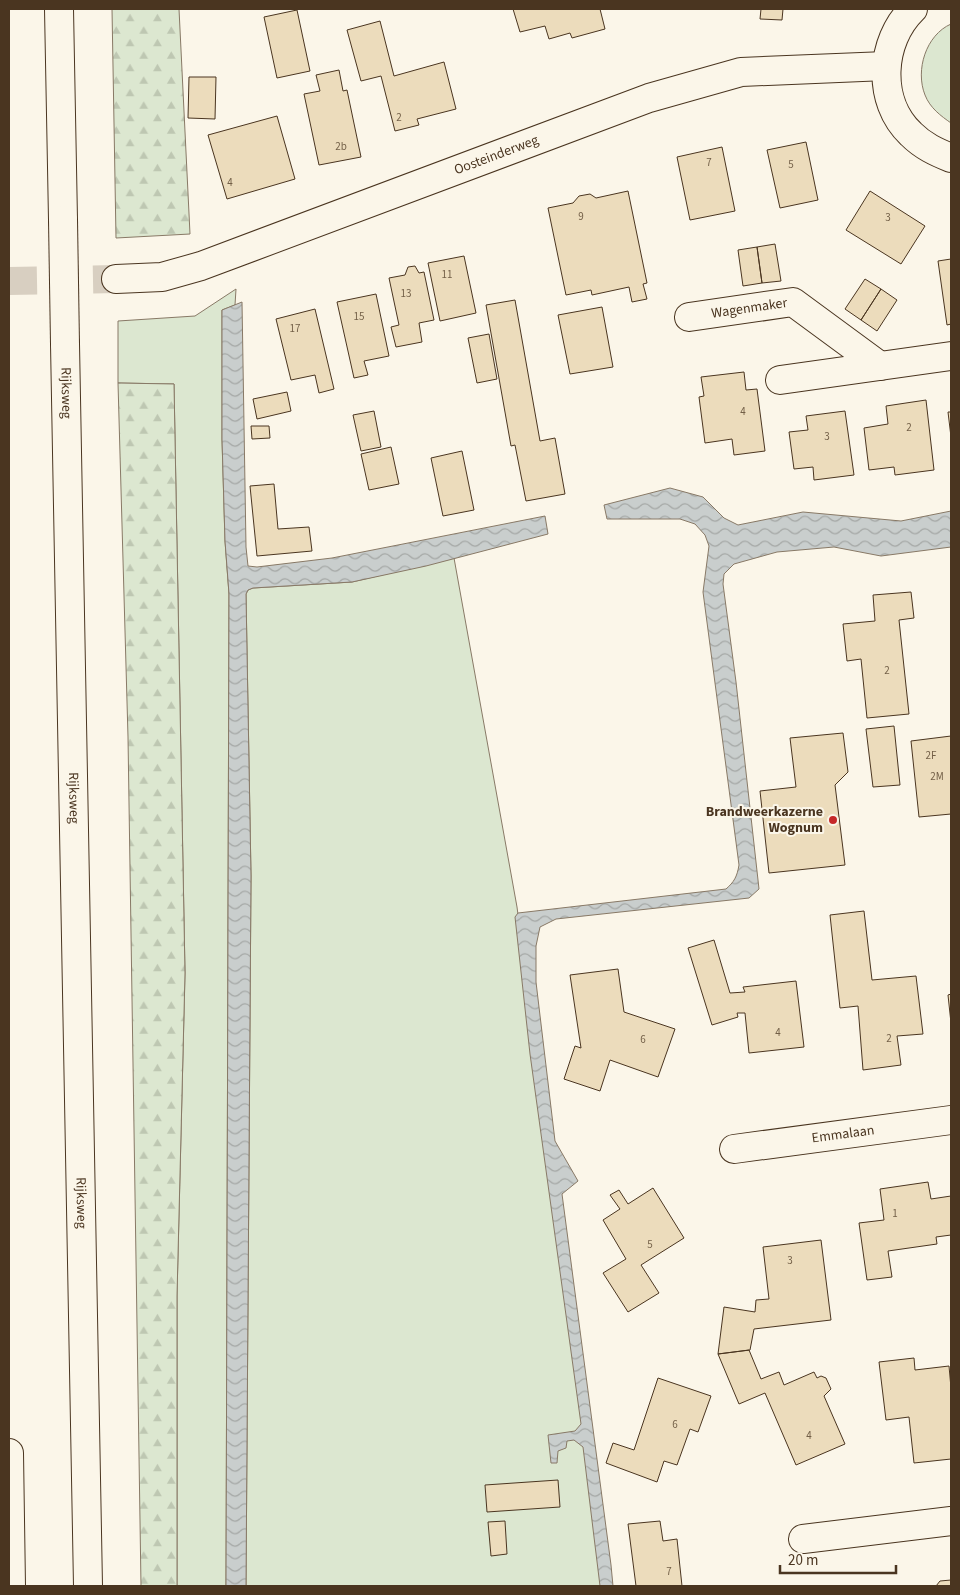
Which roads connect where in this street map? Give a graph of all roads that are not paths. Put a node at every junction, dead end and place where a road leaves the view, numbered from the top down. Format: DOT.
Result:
graph roads {
  1 [pos="59,9"];
  2 [pos="913,9"];
  3 [pos="886,66"];
  4 [pos="951,158"];
  5 [pos="116,280"];
  6 [pos="689,317"];
  7 [pos="951,356"];
  8 [pos="880,366"];
  9 [pos="780,380"];
  10 [pos="951,1120"];
  11 [pos="734,1149"];
  12 [pos="9,1453"];
  13 [pos="951,1521"];
  14 [pos="803,1539"];
  15 [pos="11,1586"];
  16 [pos="88,1586"];
  1 -- 16 [label="main road, Rijksweg, bridge"];
  2 -- 3 [label="main road"];
  3 -- 4 [label="main road"];
  3 -- 5 [label="main road, Oosteinderweg"];
  6 -- 8 [label="main road, Wagenmaker"];
  7 -- 8 [label="main road"];
  8 -- 9 [label="main road"];
  10 -- 11 [label="main road, Emmalaan"];
  12 -- 15 [label="main road"];
  13 -- 14 [label="main road"];
}
